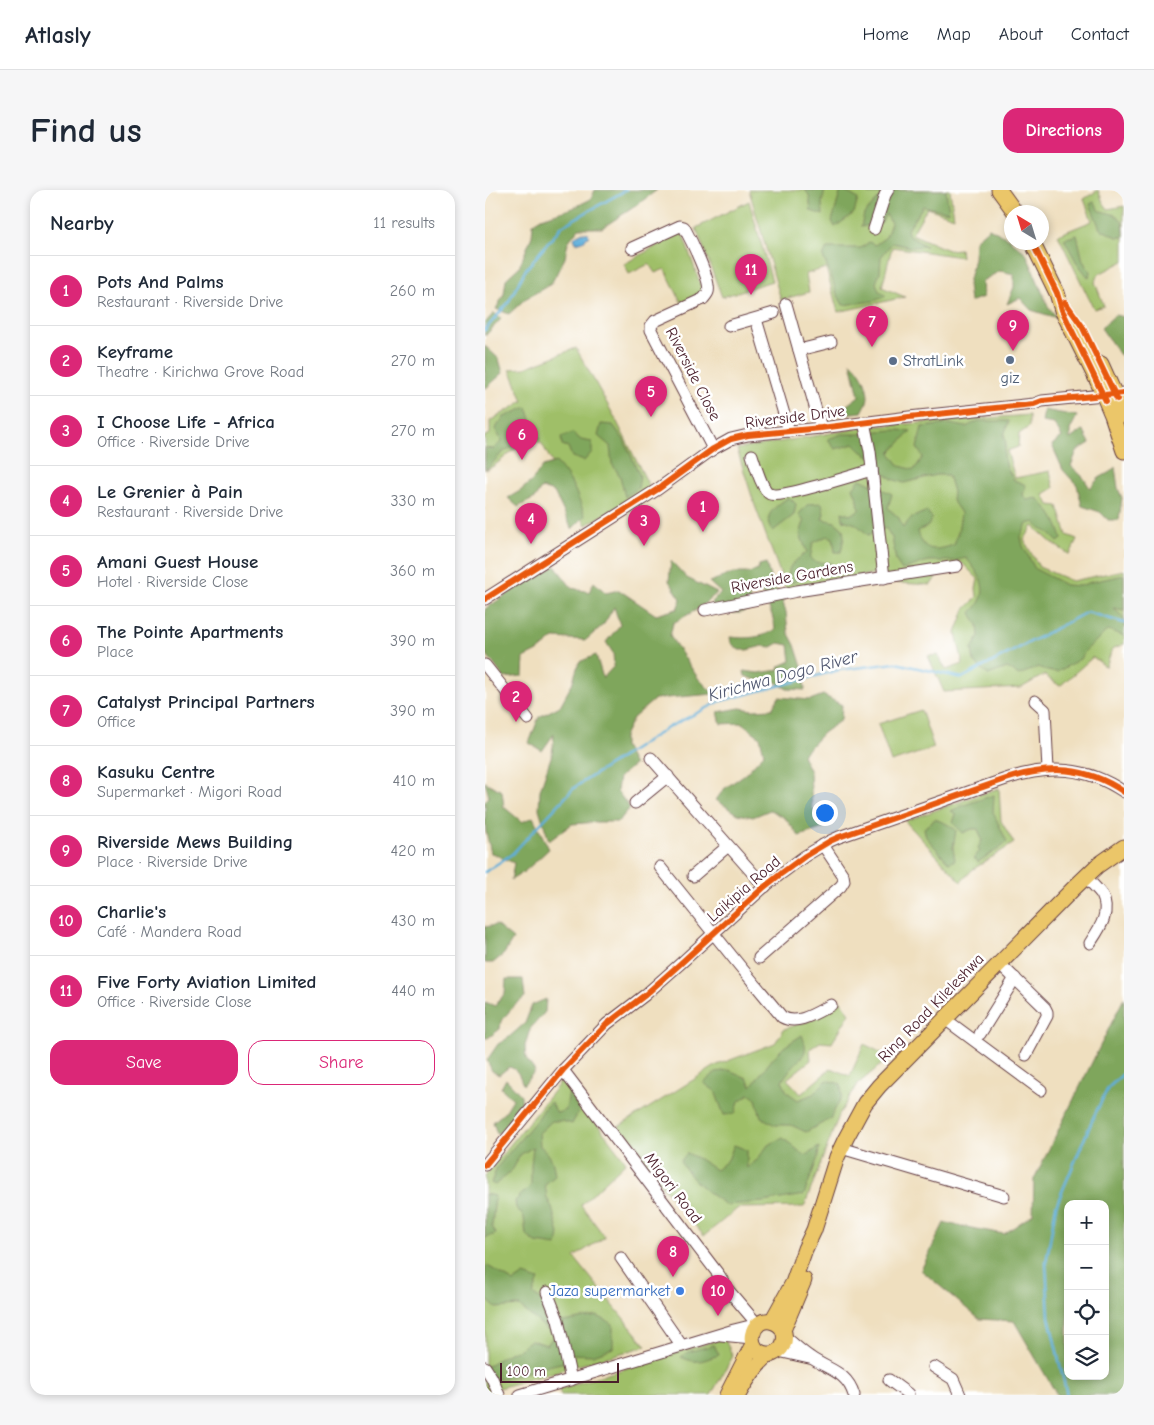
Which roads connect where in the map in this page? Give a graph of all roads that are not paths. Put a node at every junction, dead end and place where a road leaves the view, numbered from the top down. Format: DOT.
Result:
graph roads {
  1 [pos="888,190"];
  2 [pos="999,190"];
  3 [pos="1010,205"];
  4 [pos="874,229"];
  5 [pos="632,248"];
  6 [pos="1036,250"];
  7 [pos="787,304"];
  8 [pos="774,313"];
  9 [pos="756,318"];
  10 [pos="729,326"];
  11 [pos="831,342"];
  12 [pos="799,350"];
  13 [pos="1117,400"];
  14 [pos="864,422"];
  15 [pos="821,428"];
  16 [pos="789,431"];
  17 [pos="713,449"];
  18 [pos="1124,451"];
  19 [pos="752,455"];
  20 [pos="872,470"];
  21 [pos="957,566"];
  22 [pos="884,578"];
  23 [pos="485,600"];
  24 [pos="705,610"];
  25 [pos="485,664"];
  26 [pos="1035,702"];
  27 [pos="528,719"];
  28 [pos="651,758"];
  29 [pos="1048,770"];
  30 [pos="667,776"];
  31 [pos="1124,792"];
  32 [pos="635,803"];
  33 [pos="823,845"];
  34 [pos="728,846"];
  35 [pos="1124,847"];
  36 [pos="660,867"];
  37 [pos="693,876"];
  38 [pos="1086,877"];
  39 [pos="765,887"];
  40 [pos="714,933"];
  41 [pos="1090,944"];
  42 [pos="759,958"];
  43 [pos="999,963"];
  44 [pos="1015,978"];
  45 [pos="831,1005"];
  46 [pos="945,1019"];
  47 [pos="981,1034"];
  48 [pos="1026,1055"];
  49 [pos="563,1070"];
  50 [pos="1041,1090"];
  51 [pos="841,1148"];
  52 [pos="485,1165"];
  53 [pos="1004,1196"];
  54 [pos="621,1258"];
  55 [pos="547,1292"];
  56 [pos="765,1332"];
  57 [pos="682,1346"];
  58 [pos="775,1352"];
  59 [pos="811,1358"];
  60 [pos="485,1367"];
  61 [pos="934,1367"];
  62 [pos="571,1380"];
  63 [pos="889,1380"];
  64 [pos="547,1391"];
  65 [pos="908,1394"];
  66 [pos="499,1395"];
  67 [pos="520,1395"];
  68 [pos="727,1395"];
  69 [pos="737,1395"];
  70 [pos="854,1395"];
  71 [pos="960,1395"];
  1 -- 4 [label="street"];
  2 -- 3 [label="main road"];
  5 -- 17 [label="street, Riverside Close"];
  6 -- 13 [label="main road"];
  7 -- 12 [label="street"];
  8 -- 9 [label="street"];
  9 -- 10 [label="street"];
  9 -- 16 [label="street"];
  11 -- 12 [label="street"];
  12 -- 15 [label="street"];
  13 -- 14 [label="street, Riverside Drive"];
  13 -- 18 [label="main road"];
  14 -- 15 [label="street, Riverside Drive"];
  14 -- 20 [label="street"];
  15 -- 16 [label="street, Riverside Drive"];
  16 -- 17 [label="street, Riverside Drive"];
  17 -- 23 [label="street, Riverside Drive"];
  19 -- 20 [label="street"];
  20 -- 22 [label="street"];
  21 -- 22 [label="street, Riverside Gardens"];
  22 -- 24 [label="street, Riverside Gardens"];
  25 -- 27 [label="street"];
  26 -- 29 [label="street"];
  28 -- 30 [label="street"];
  29 -- 31 [label="street, Laikipia Road"];
  29 -- 33 [label="street, Laikipia Road"];
  30 -- 32 [label="street"];
  30 -- 34 [label="street"];
  33 -- 39 [label="street, Laikipia Road"];
  33 -- 42 [label="street"];
  34 -- 37 [label="street"];
  34 -- 39 [label="street"];
  35 -- 38 [label="main road, Ring Road Kileleshwa"];
  36 -- 40 [label="street"];
  38 -- 41 [label="street"];
  38 -- 43 [label="main road, Ring Road Kileleshwa"];
  39 -- 40 [label="street, Laikipia Road"];
  40 -- 45 [label="street"];
  40 -- 49 [label="street, Laikipia Road"];
  43 -- 44 [label="street"];
  43 -- 46 [label="main road, Ring Road Kileleshwa"];
  44 -- 47 [label="street"];
  44 -- 48 [label="street"];
  46 -- 50 [label="street"];
  46 -- 51 [label="main road, Ring Road Kileleshwa"];
  49 -- 52 [label="street, Laikipia Road"];
  49 -- 56 [label="street, Migori Road"];
  51 -- 53 [label="street"];
  51 -- 56 [label="main road, Ring Road Kileleshwa"];
  54 -- 57 [label="street"];
  55 -- 62 [label="street"];
  56 -- 57 [label="street"];
  56 -- 58 [label="main road"];
  56 -- 58 [label="main road"];
  56 -- 59 [label="street, Migori Road"];
  56 -- 68 [label="main road"];
  57 -- 62 [label="street"];
  58 -- 59 [label="street"];
  58 -- 69 [label="main road"];
  59 -- 70 [label="street"];
  60 -- 66 [label="street"];
  61 -- 71 [label="street"];
  62 -- 64 [label="street"];
  63 -- 65 [label="street"];
  64 -- 67 [label="street"];
}
